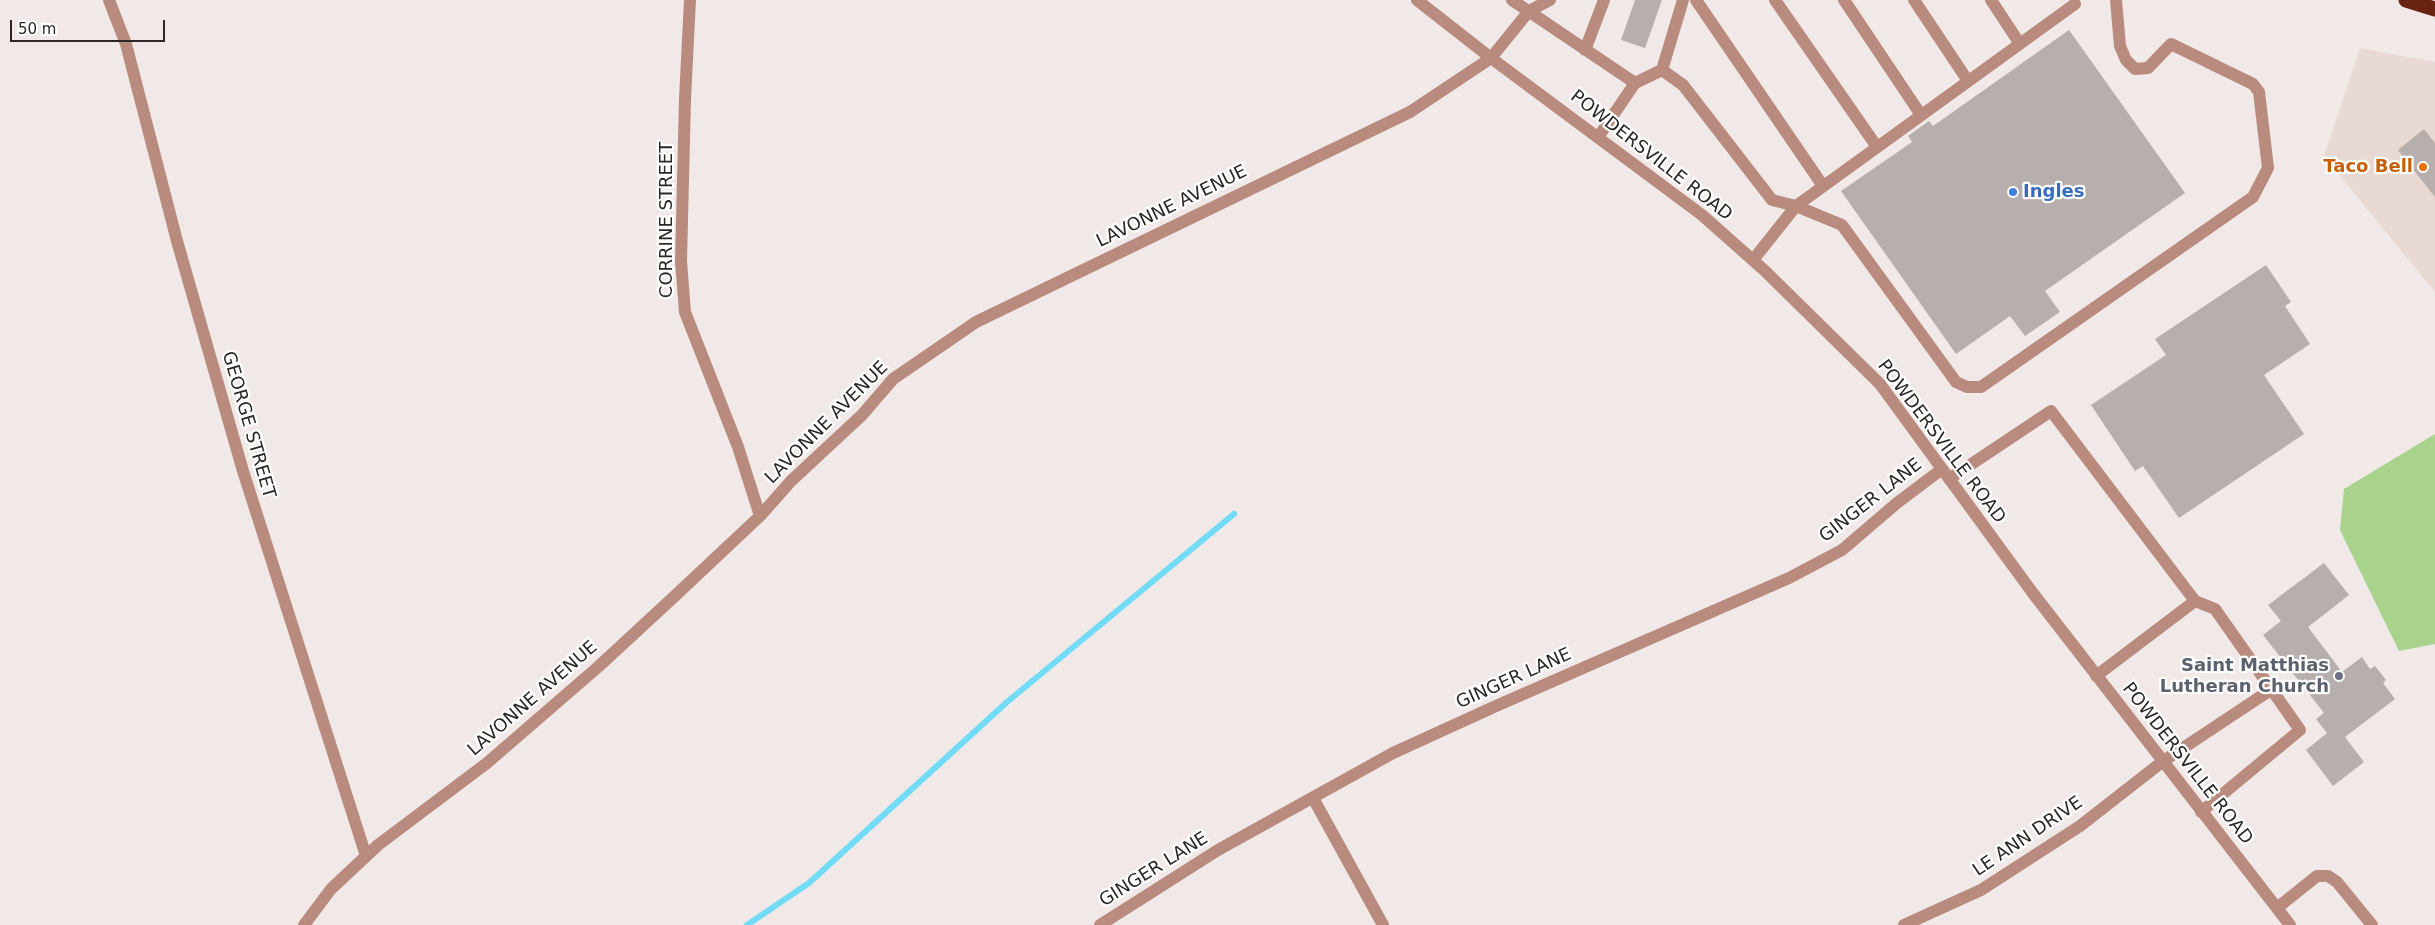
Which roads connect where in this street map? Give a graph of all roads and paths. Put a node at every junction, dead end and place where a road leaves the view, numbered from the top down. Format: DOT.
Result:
graph roads {
  1 [pos="109,0"];
  2 [pos="690,0"];
  3 [pos="1417,0"];
  4 [pos="1512,0"];
  5 [pos="1550,0"];
  6 [pos="1604,0"];
  7 [pos="1683,0"];
  8 [pos="1696,0"];
  9 [pos="1775,0"];
  10 [pos="1844,0"];
  11 [pos="1914,0"];
  12 [pos="1991,0"];
  13 [pos="2116,0"];
  14 [pos="2406,0"];
  15 [pos="2073,1"];
  16 [pos="2435,9"];
  17 [pos="1529,11"];
  18 [pos="2020,44"];
  19 [pos="1585,50"];
  20 [pos="1491,58"];
  21 [pos="1662,70"];
  22 [pos="1968,81"];
  23 [pos="1635,83"];
  24 [pos="1921,115"];
  25 [pos="1599,136"];
  26 [pos="1877,147"];
  27 [pos="1823,186"];
  28 [pos="1796,206"];
  29 [pos="1752,260"];
  30 [pos="1946,474"];
  31 [pos="760,516"];
  32 [pos="2195,601"];
  33 [pos="2096,676"];
  34 [pos="2272,689"];
  35 [pos="2162,762"];
  36 [pos="1313,798"];
  37 [pos="2202,812"];
  38 [pos="366,856"];
  39 [pos="2277,908"];
  40 [pos="304,925"];
  41 [pos="1100,925"];
  42 [pos="1383,925"];
  43 [pos="1904,925"];
  44 [pos="2290,925"];
  45 [pos="2372,925"];
  1 -- 38 [label="street, GEORGE STREET"];
  2 -- 31 [label="street, CORRINE STREET"];
  3 -- 20 [label="street, POWDERSVILLE ROAD"];
  4 -- 17 [label="street"];
  5 -- 17 [label="street"];
  6 -- 19 [label="street"];
  7 -- 21 [label="street"];
  8 -- 27 [label="street"];
  9 -- 26 [label="street"];
  10 -- 24 [label="street"];
  11 -- 22 [label="street"];
  12 -- 18 [label="street"];
  13 -- 28 [label="street"];
  14 -- 16 [label="highway"];
  15 -- 18 [label="street"];
  17 -- 19 [label="street"];
  17 -- 20 [label="street, LAVONNE AVENUE"];
  18 -- 22 [label="street"];
  19 -- 23 [label="street"];
  20 -- 25 [label="street, POWDERSVILLE ROAD"];
  20 -- 31 [label="street, LAVONNE AVENUE"];
  21 -- 23 [label="street"];
  21 -- 28 [label="street"];
  22 -- 24 [label="street"];
  23 -- 25 [label="street"];
  24 -- 26 [label="street"];
  25 -- 29 [label="street, POWDERSVILLE ROAD"];
  26 -- 27 [label="street"];
  27 -- 28 [label="street"];
  28 -- 29 [label="street"];
  29 -- 30 [label="street, POWDERSVILLE ROAD"];
  30 -- 32 [label="street, GINGER LANE"];
  30 -- 33 [label="street, POWDERSVILLE ROAD"];
  30 -- 36 [label="street, GINGER LANE"];
  31 -- 38 [label="street, LAVONNE AVENUE"];
  32 -- 33 [label="street"];
  32 -- 34 [label="street"];
  33 -- 35 [label="street, POWDERSVILLE ROAD"];
  34 -- 35 [label="street, LE ANN DRIVE"];
  34 -- 37 [label="street"];
  35 -- 37 [label="street, POWDERSVILLE ROAD"];
  35 -- 43 [label="street, LE ANN DRIVE"];
  36 -- 41 [label="street, GINGER LANE"];
  36 -- 42 [label="street"];
  37 -- 39 [label="street, POWDERSVILLE ROAD"];
  38 -- 40 [label="street, LAVONNE AVENUE"];
  39 -- 44 [label="street, POWDERSVILLE ROAD"];
  39 -- 45 [label="street"];
}
